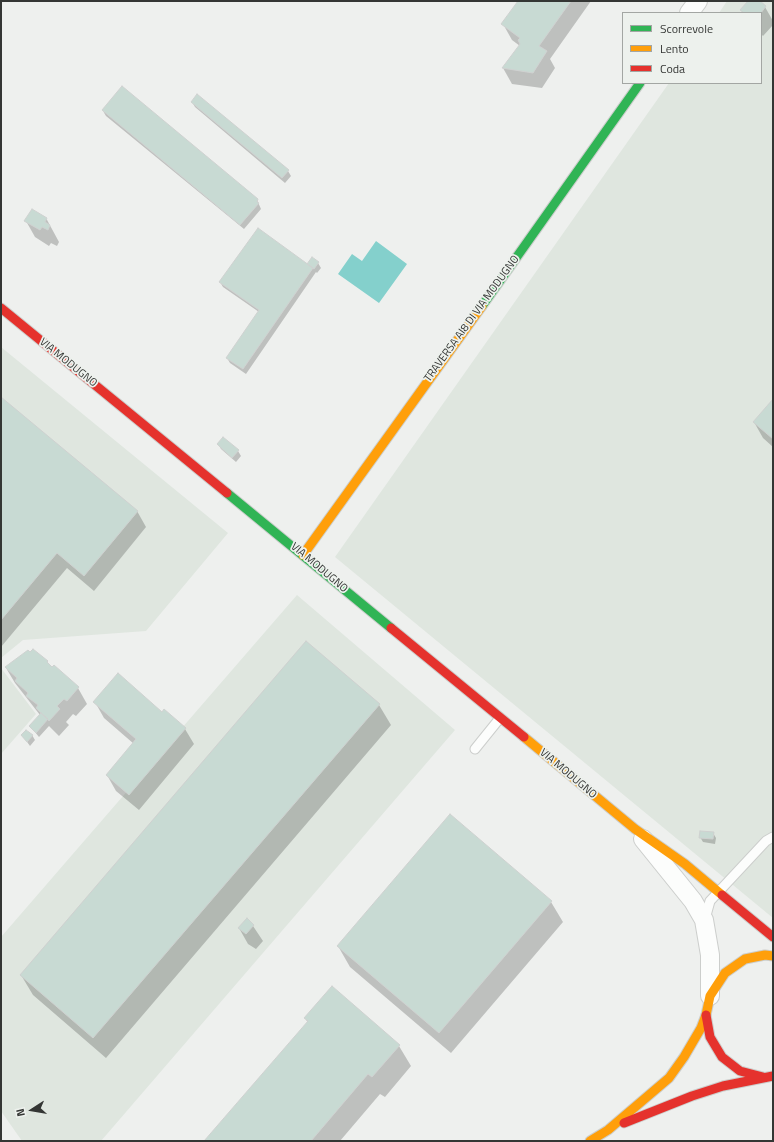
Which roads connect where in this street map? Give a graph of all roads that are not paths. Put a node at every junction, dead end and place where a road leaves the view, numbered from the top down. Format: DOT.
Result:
graph roads {
  1 [pos="698,1"];
  2 [pos="690,12"];
  3 [pos="639,84"];
  4 [pos="1,308"];
  5 [pos="303,555"];
  6 [pos="500,718"];
  7 [pos="476,749"];
  8 [pos="635,829"];
  9 [pos="773,837"];
  10 [pos="719,892"];
  11 [pos="704,920"];
  12 [pos="773,937"];
  13 [pos="773,956"];
  14 [pos="710,996"];
  15 [pos="706,1015"];
  16 [pos="768,1077"];
  17 [pos="608,1130"];
  18 [pos="590,1141"];
  1 -- 2 [label="street"];
  3 -- 5 [label="street, TRAVERSA AI8 DI VIA MODUGNO"];
  4 -- 5 [label="street, VIA MODUGNO"];
  5 -- 6 [label="street, VIA MODUGNO"];
  6 -- 7 [label="lane"];
  6 -- 8 [label="street, VIA MODUGNO"];
  8 -- 10 [label="street, VIA MODUGNO"];
  8 -- 11 [label="street, VIA MODUGNO"];
  9 -- 10 [label="lane"];
  10 -- 11 [label="lane"];
  10 -- 12 [label="street, VIA MODUGNO"];
  11 -- 14 [label="street, VIA MODUGNO"];
  13 -- 14 [label="street"];
  14 -- 15 [label="street"];
  15 -- 16 [label="street"];
  15 -- 17 [label="street"];
  16 -- 17 [label="street"];
  17 -- 18 [label="street"];
}
